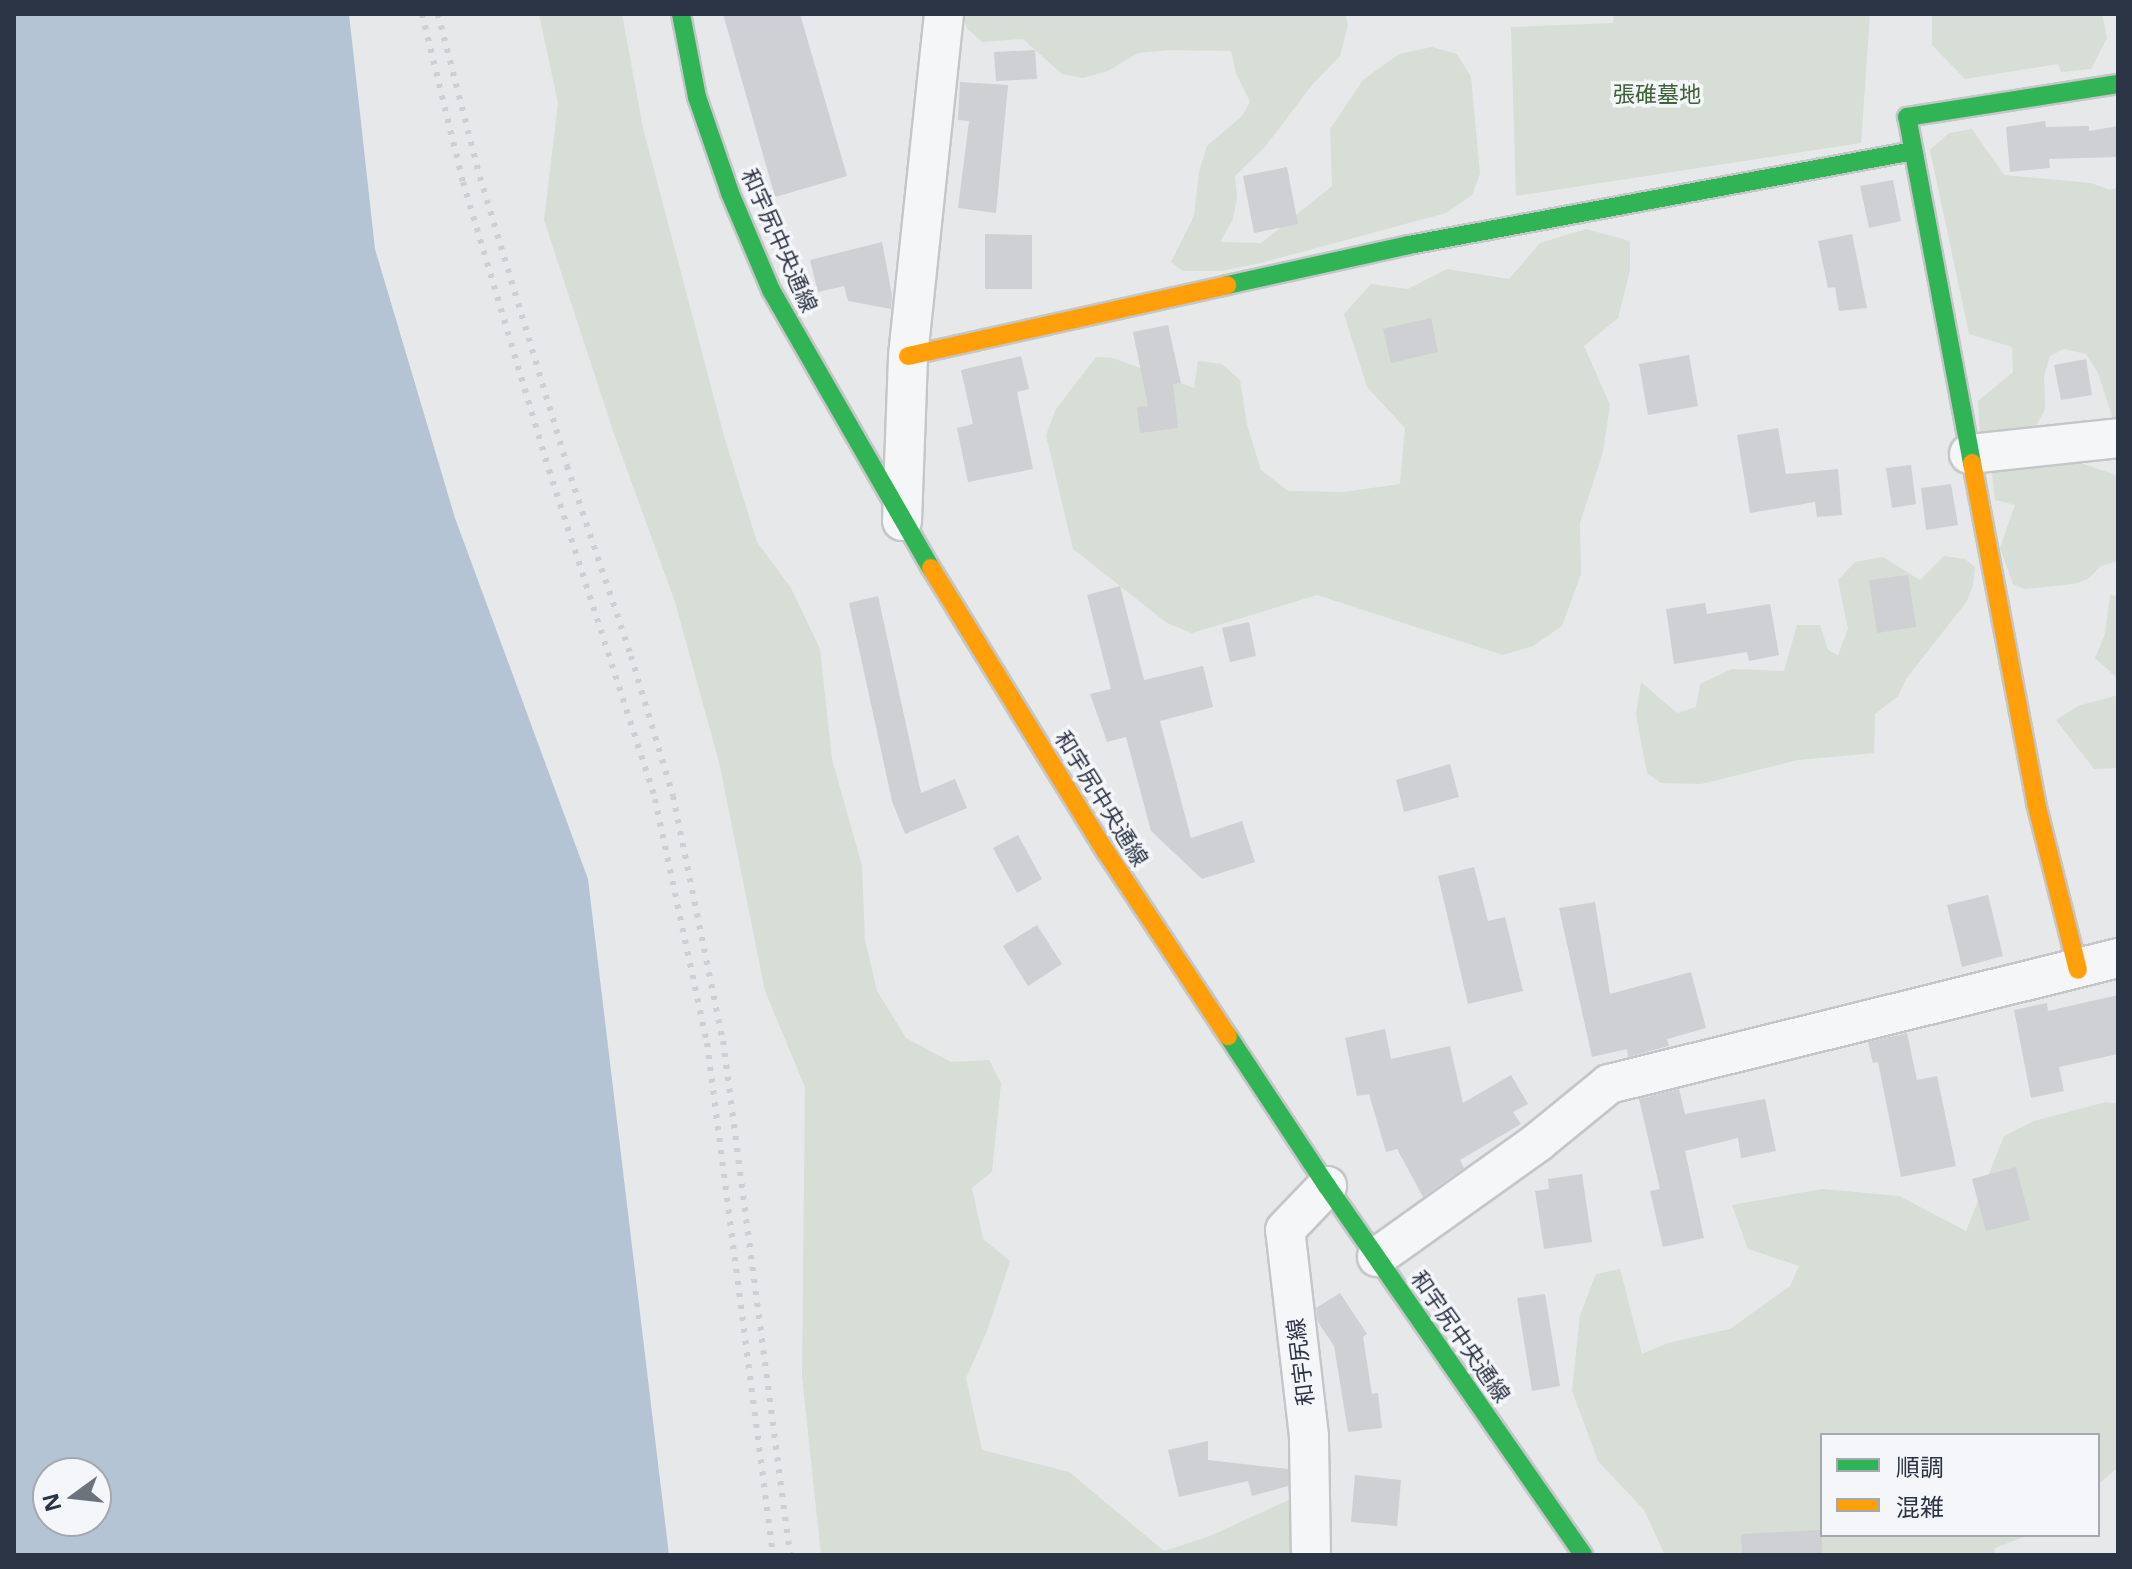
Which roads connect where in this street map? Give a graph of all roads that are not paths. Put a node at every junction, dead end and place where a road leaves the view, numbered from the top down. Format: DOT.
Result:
graph roads {
  1 [pos="681,14"];
  2 [pos="944,14"];
  3 [pos="2118,84"];
  4 [pos="1913,151"];
  5 [pos="908,356"];
  6 [pos="2118,438"];
  7 [pos="1969,454"];
  8 [pos="902,521"];
  9 [pos="2118,958"];
  10 [pos="2078,970"];
  11 [pos="1327,1186"];
  12 [pos="1377,1257"];
  13 [pos="1311,1555"];
  14 [pos="1583,1555"];
  1 -- 8 [label="street, 和宇尻中央通線"];
  2 -- 5 [label="street"];
  3 -- 4 [label="street"];
  4 -- 5 [label="street"];
  4 -- 7 [label="street"];
  5 -- 8 [label="street"];
  6 -- 7 [label="street"];
  7 -- 10 [label="street"];
  8 -- 11 [label="street, 和宇尻中央通線"];
  9 -- 10 [label="street"];
  10 -- 12 [label="street"];
  11 -- 12 [label="street, 和宇尻中央通線"];
  11 -- 13 [label="street, 和宇尻線"];
  12 -- 14 [label="street, 和宇尻中央通線"];
}
